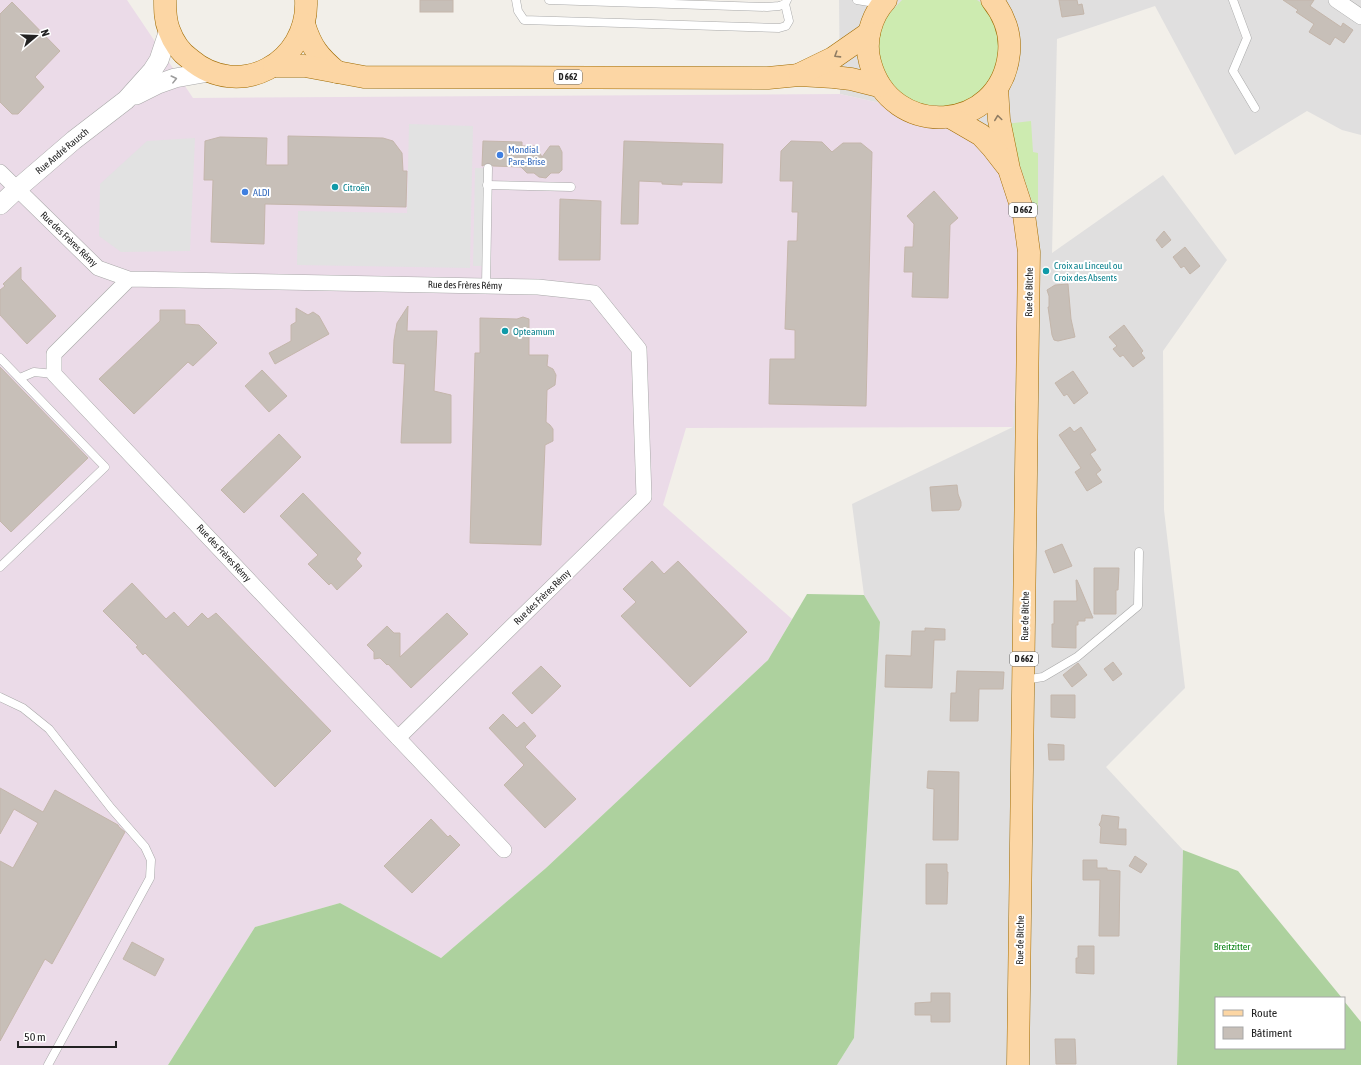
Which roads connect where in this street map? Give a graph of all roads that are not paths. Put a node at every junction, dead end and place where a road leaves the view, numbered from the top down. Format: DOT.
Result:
graph roads {
  1 [pos="165,0"];
  2 [pos="306,0"];
  3 [pos="516,0"];
  4 [pos="549,0"];
  5 [pos="857,0"];
  6 [pos="992,0"];
  7 [pos="1233,0"];
  8 [pos="1336,0"];
  9 [pos="786,2"];
  10 [pos="884,2"];
  11 [pos="1361,17"];
  12 [pos="304,24"];
  13 [pos="169,30"];
  14 [pos="869,33"];
  15 [pos="274,66"];
  16 [pos="209,72"];
  17 [pos="337,72"];
  18 [pos="799,75"];
  19 [pos="879,86"];
  20 [pos="997,88"];
  21 [pos="126,100"];
  22 [pos="1255,108"];
  23 [pos="950,117"];
  24 [pos="488,168"];
  25 [pos="1009,169"];
  26 [pos="0,172"];
  27 [pos="487,185"];
  28 [pos="571,187"];
  29 [pos="16,189"];
  30 [pos="0,205"];
  31 [pos="129,279"];
  32 [pos="486,286"];
  33 [pos="0,358"];
  34 [pos="54,374"];
  35 [pos="20,378"];
  36 [pos="1139,552"];
  37 [pos="2,561"];
  38 [pos="1024,680"];
  39 [pos="0,697"];
  40 [pos="398,738"];
  41 [pos="504,850"];
  42 [pos="48,1065"];
  43 [pos="1018,1065"];
  1 -- 13 [label="main road"];
  2 -- 12 [label="main road"];
  3 -- 9 [label="lane"];
  4 -- 9 [label="lane"];
  5 -- 10 [label="lane"];
  6 -- 20 [label="main road"];
  7 -- 22 [label="lane"];
  8 -- 11 [label="street"];
  10 -- 14 [label="main road"];
  12 -- 15 [label="main road"];
  12 -- 17 [label="main road, D 662"];
  13 -- 16 [label="main road"];
  13 -- 21 [label="street, Rue André Rausch"];
  14 -- 18 [label="main road, D 662, one-way"];
  14 -- 19 [label="main road"];
  15 -- 16 [label="main road"];
  15 -- 17 [label="main road, D 662"];
  21 -- 16 [label="street, Rue André Rausch, one-way"];
  17 -- 18 [label="main road, D 662"];
  18 -- 19 [label="main road, D 662"];
  19 -- 23 [label="main road"];
  20 -- 23 [label="main road"];
  25 -- 20 [label="main road, D 662, one-way"];
  21 -- 29 [label="street, Rue André Rausch"];
  23 -- 25 [label="main road, D 662"];
  24 -- 27 [label="lane"];
  25 -- 38 [label="main road, Rue de Bitche / D 662"];
  26 -- 29 [label="street, Rue des Frères Rémy"];
  27 -- 28 [label="lane"];
  27 -- 32 [label="lane"];
  29 -- 30 [label="street, Rue André Rausch"];
  29 -- 31 [label="street, Rue des Frères Rémy"];
  31 -- 32 [label="street, Rue des Frères Rémy"];
  31 -- 34 [label="street"];
  32 -- 40 [label="street, Rue des Frères Rémy"];
  33 -- 35 [label="lane"];
  34 -- 35 [label="lane"];
  34 -- 40 [label="street, Rue des Frères Rémy"];
  35 -- 37 [label="lane"];
  36 -- 38 [label="lane"];
  38 -- 43 [label="main road, Rue de Bitche / D 662"];
  39 -- 42 [label="lane"];
  40 -- 41 [label="street"];
}
